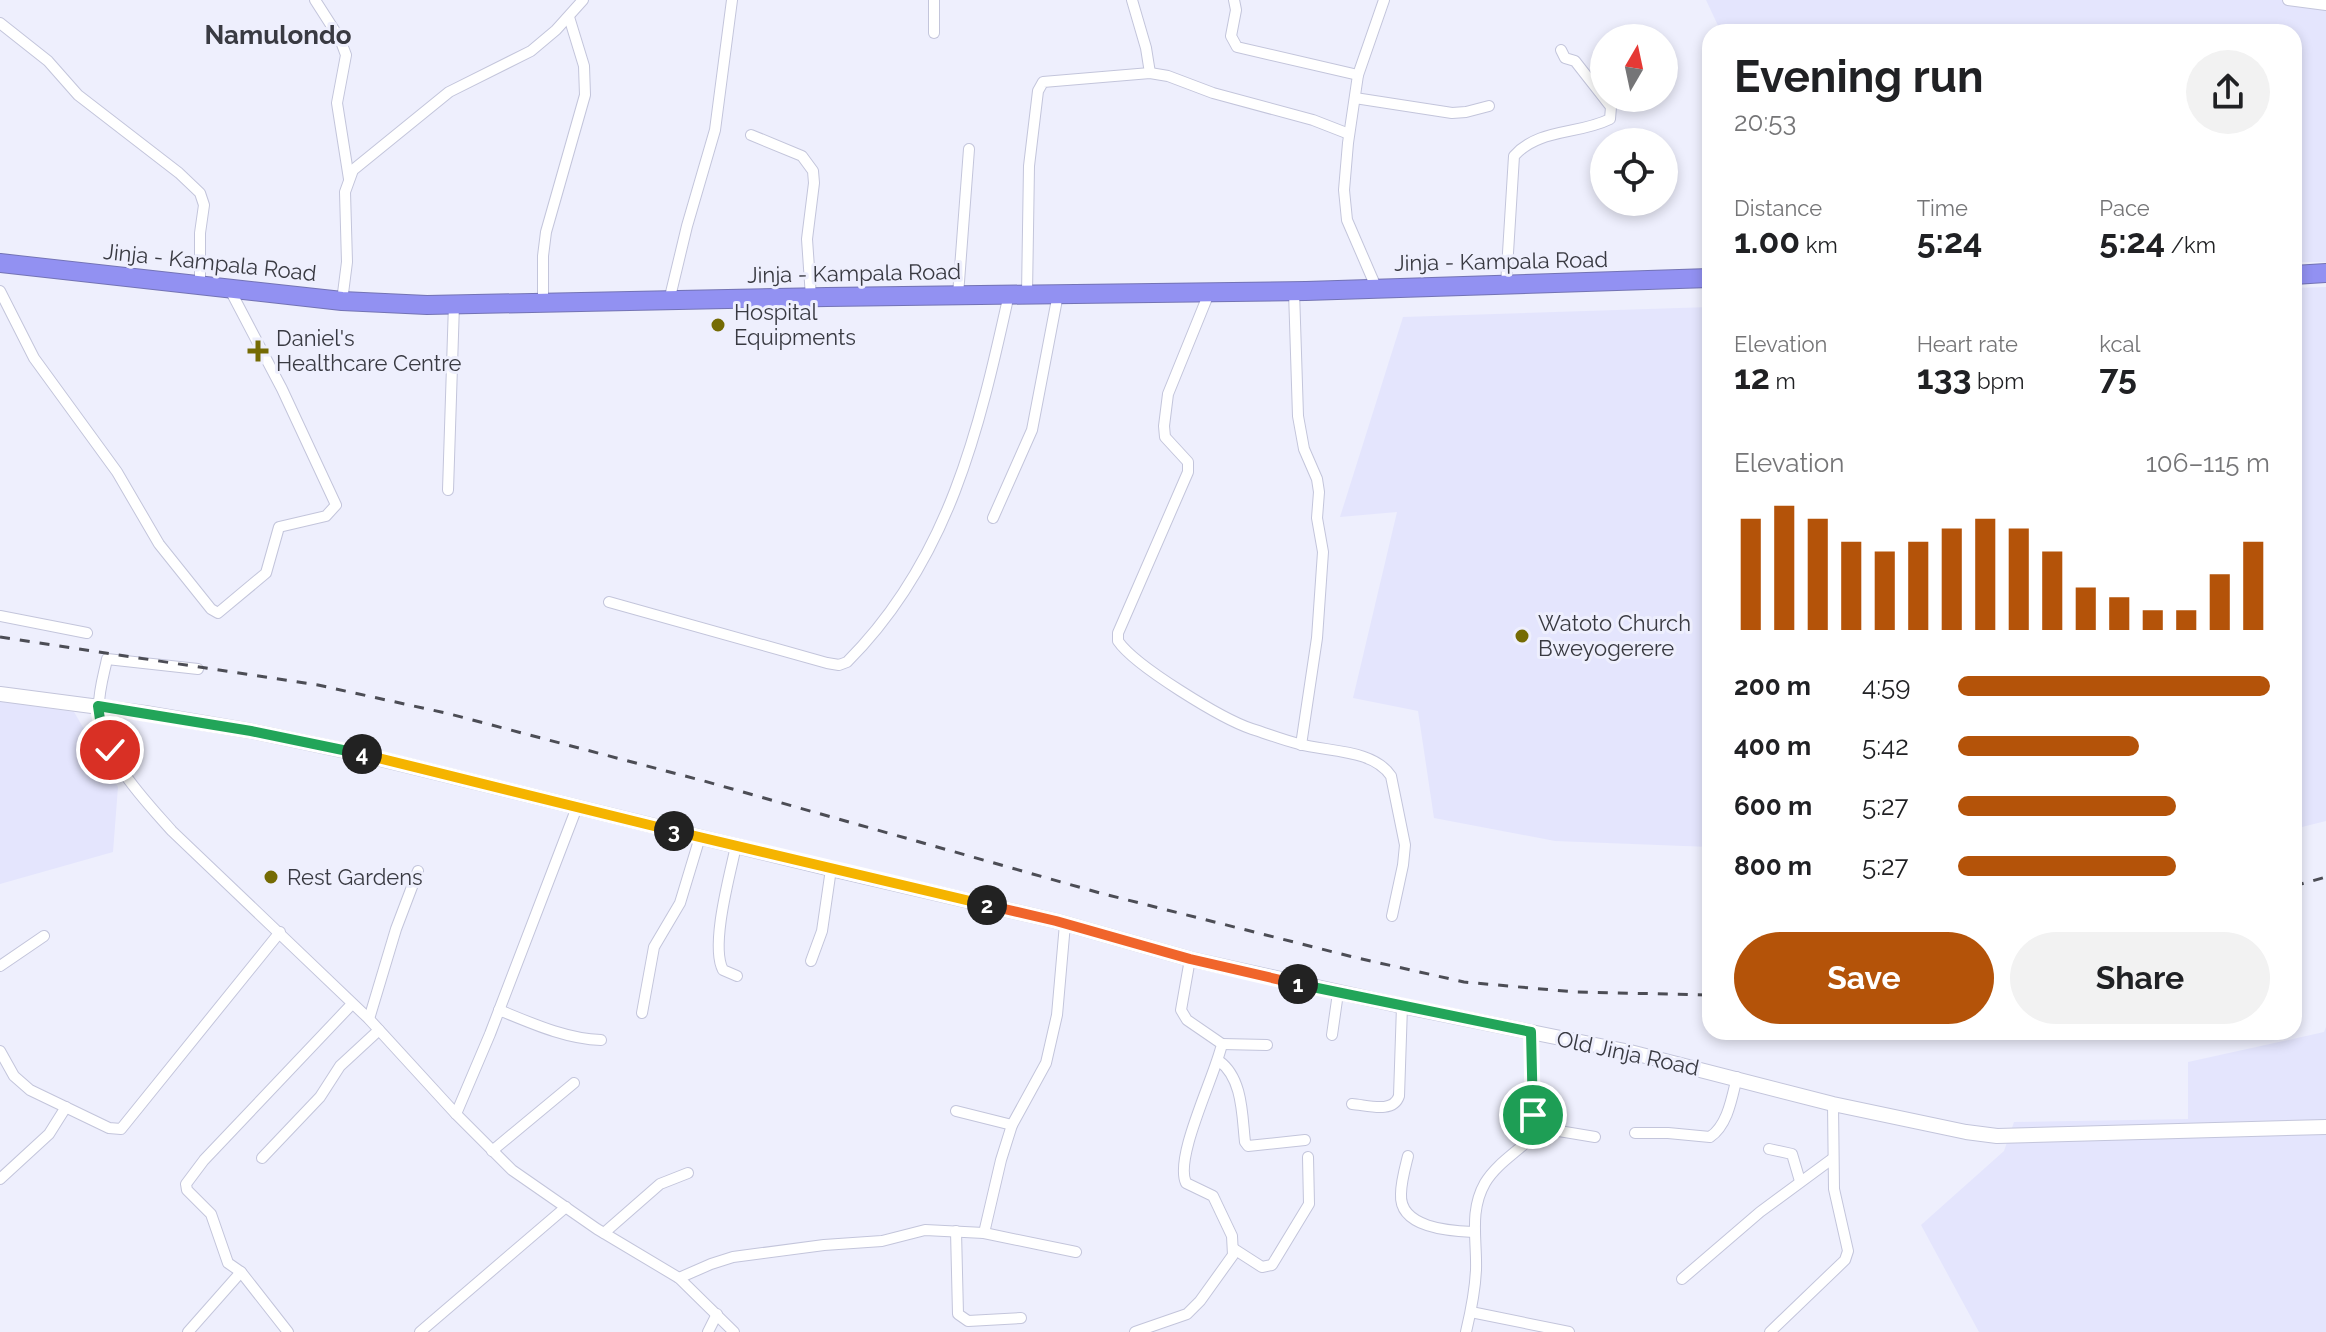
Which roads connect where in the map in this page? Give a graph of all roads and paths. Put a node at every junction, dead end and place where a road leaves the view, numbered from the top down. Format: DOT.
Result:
graph roads {
  1 [pos="315,0"];
  2 [pos="583,0"];
  3 [pos="732,0"];
  4 [pos="934,0"];
  5 [pos="1132,0"];
  6 [pos="1234,0"];
  7 [pos="1384,0"];
  8 [pos="2288,0"];
  9 [pos="2326,5"];
  10 [pos="569,17"];
  11 [pos="0,23"];
  12 [pos="934,33"];
  13 [pos="1561,50"];
  14 [pos="1150,73"];
  15 [pos="1358,75"];
  16 [pos="1355,98"];
  17 [pos="1489,106"];
  18 [pos="1349,134"];
  19 [pos="751,135"];
  20 [pos="969,149"];
  21 [pos="349,179"];
  22 [pos="0,263"];
  23 [pos="2326,273"];
  24 [pos="2302,274"];
  25 [pos="1702,278"];
  26 [pos="200,285"];
  27 [pos="1506,285"];
  28 [pos="1376,287"];
  29 [pos="229,288"];
  30 [pos="0,291"];
  31 [pos="1294,291"];
  32 [pos="1209,293"];
  33 [pos="1018,294"];
  34 [pos="1058,294"];
  35 [pos="958,295"];
  36 [pos="811,297"];
  37 [pos="342,301"];
  38 [pos="669,301"];
  39 [pos="543,303"];
  40 [pos="454,304"];
  41 [pos="448,490"];
  42 [pos="993,518"];
  43 [pos="609,602"];
  44 [pos="0,616"];
  45 [pos="87,633"];
  46 [pos="198,669"];
  47 [pos="0,694"];
  48 [pos="98,706"];
  49 [pos="1301,745"];
  50 [pos="577,807"];
  51 [pos="700,837"];
  52 [pos="736,846"];
  53 [pos="831,869"];
  54 [pos="418,871"];
  55 [pos="1392,916"];
  56 [pos="1065,924"];
  57 [pos="280,932"];
  58 [pos="44,936"];
  59 [pos="1190,959"];
  60 [pos="811,961"];
  61 [pos="0,966"];
  62 [pos="737,976"];
  63 [pos="1338,993"];
  64 [pos="352,1004"];
  65 [pos="1402,1006"];
  66 [pos="499,1010"];
  67 [pos="642,1013"];
  68 [pos="369,1019"];
  69 [pos="379,1030"];
  70 [pos="1531,1032"];
  71 [pos="1332,1035"];
  72 [pos="601,1040"];
  73 [pos="1222,1044"];
  74 [pos="1267,1045"];
  75 [pos="0,1051"];
  76 [pos="1219,1061"];
  77 [pos="1737,1077"];
  78 [pos="574,1083"];
  79 [pos="1352,1104"];
  80 [pos="1833,1104"];
  81 [pos="66,1107"];
  82 [pos="956,1111"];
  83 [pos="456,1114"];
  84 [pos="1012,1125"];
  85 [pos="1535,1127"];
  86 [pos="2326,1127"];
  87 [pos="1635,1133"];
  88 [pos="1595,1137"];
  89 [pos="1305,1140"];
  90 [pos="1769,1149"];
  91 [pos="492,1151"];
  92 [pos="1408,1156"];
  93 [pos="1308,1157"];
  94 [pos="262,1158"];
  95 [pos="1832,1159"];
  96 [pos="688,1173"];
  97 [pos="0,1179"];
  98 [pos="1800,1181"];
  99 [pos="566,1207"];
  100 [pos="956,1231"];
  101 [pos="1473,1232"];
  102 [pos="604,1233"];
  103 [pos="984,1233"];
  104 [pos="1234,1249"];
  105 [pos="1076,1252"];
  106 [pos="241,1272"];
  107 [pos="679,1278"];
  108 [pos="1682,1279"];
  109 [pos="1471,1312"];
  110 [pos="717,1314"];
  111 [pos="1021,1318"];
  112 [pos="188,1332"];
  113 [pos="288,1332"];
  114 [pos="420,1332"];
  115 [pos="708,1332"];
  116 [pos="734,1332"];
  117 [pos="1135,1332"];
  118 [pos="1466,1332"];
  119 [pos="1569,1332"];
  120 [pos="1770,1332"];
  1 -- 21 [label="street"];
  2 -- 10 [label="street"];
  3 -- 38 [label="street"];
  4 -- 12 [label="street"];
  5 -- 14 [label="street"];
  6 -- 15 [label="street"];
  7 -- 15 [label="street"];
  8 -- 9 [label="street"];
  10 -- 21 [label="street"];
  10 -- 39 [label="street"];
  11 -- 26 [label="street"];
  13 -- 27 [label="street"];
  14 -- 18 [label="street"];
  14 -- 33 [label="street"];
  15 -- 16 [label="street"];
  16 -- 17 [label="street"];
  16 -- 18 [label="street"];
  18 -- 28 [label="street"];
  19 -- 36 [label="street"];
  20 -- 35 [label="street"];
  21 -- 37 [label="street"];
  22 -- 26 [label="highway, Jinja - Kampala Road"];
  23 -- 24 [label="highway"];
  25 -- 27 [label="highway, Jinja - Kampala Road"];
  26 -- 29 [label="highway, Jinja - Kampala Road"];
  27 -- 28 [label="highway, Jinja - Kampala Road"];
  28 -- 31 [label="highway, Jinja - Kampala Road"];
  29 -- 30 [label="street"];
  29 -- 37 [label="highway, Jinja - Kampala Road"];
  31 -- 32 [label="highway, Jinja - Kampala Road"];
  31 -- 49 [label="street"];
  32 -- 34 [label="highway, Jinja - Kampala Road"];
  32 -- 49 [label="street"];
  33 -- 34 [label="highway, Jinja - Kampala Road"];
  33 -- 35 [label="highway, Jinja - Kampala Road"];
  33 -- 43 [label="street"];
  34 -- 42 [label="street"];
  35 -- 36 [label="highway, Jinja - Kampala Road"];
  36 -- 38 [label="highway, Jinja - Kampala Road"];
  37 -- 40 [label="highway, Jinja - Kampala Road"];
  38 -- 39 [label="highway, Jinja - Kampala Road"];
  39 -- 40 [label="highway, Jinja - Kampala Road"];
  40 -- 41 [label="street"];
  44 -- 45 [label="street"];
  46 -- 48 [label="street"];
  47 -- 48 [label="main road, Old Jinja Road"];
  48 -- 50 [label="main road, Old Jinja Road"];
  48 -- 57 [label="street"];
  49 -- 55 [label="street"];
  50 -- 51 [label="main road, Old Jinja Road"];
  50 -- 66 [label="street"];
  51 -- 52 [label="main road, Old Jinja Road"];
  51 -- 67 [label="street"];
  52 -- 53 [label="main road, Old Jinja Road"];
  52 -- 62 [label="street"];
  53 -- 56 [label="main road, Old Jinja Road"];
  53 -- 60 [label="street"];
  54 -- 68 [label="street"];
  56 -- 59 [label="main road, Old Jinja Road"];
  56 -- 84 [label="street"];
  57 -- 64 [label="street"];
  57 -- 81 [label="street"];
  58 -- 61 [label="street"];
  59 -- 63 [label="main road, Old Jinja Road"];
  59 -- 73 [label="street"];
  63 -- 65 [label="main road, Old Jinja Road"];
  63 -- 71 [label="street"];
  64 -- 68 [label="street"];
  64 -- 106 [label="street"];
  65 -- 70 [label="main road, Old Jinja Road"];
  65 -- 79 [label="street"];
  66 -- 72 [label="street"];
  66 -- 83 [label="street"];
  68 -- 69 [label="street"];
  69 -- 83 [label="street"];
  69 -- 94 [label="street"];
  70 -- 77 [label="main road, Old Jinja Road"];
  70 -- 85 [label="street"];
  73 -- 74 [label="street"];
  73 -- 76 [label="street"];
  75 -- 81 [label="street"];
  76 -- 89 [label="street"];
  76 -- 104 [label="street"];
  77 -- 80 [label="main road, Old Jinja Road"];
  77 -- 87 [label="street"];
  78 -- 91 [label="street"];
  80 -- 86 [label="main road, Old Jinja Road"];
  80 -- 95 [label="street"];
  81 -- 97 [label="street"];
  82 -- 84 [label="street"];
  83 -- 91 [label="street"];
  84 -- 103 [label="street"];
  85 -- 88 [label="street"];
  85 -- 101 [label="street"];
  90 -- 98 [label="street"];
  91 -- 99 [label="street"];
  92 -- 101 [label="street"];
  93 -- 104 [label="street"];
  95 -- 98 [label="street"];
  95 -- 120 [label="street"];
  96 -- 102 [label="street"];
  98 -- 108 [label="street"];
  99 -- 102 [label="street"];
  99 -- 114 [label="street"];
  100 -- 103 [label="street"];
  100 -- 107 [label="street"];
  100 -- 111 [label="street"];
  101 -- 109 [label="street"];
  102 -- 107 [label="street"];
  103 -- 105 [label="street"];
  104 -- 117 [label="street"];
  106 -- 112 [label="street"];
  106 -- 113 [label="street"];
  107 -- 110 [label="street"];
  109 -- 118 [label="street"];
  109 -- 119 [label="street"];
  110 -- 115 [label="street"];
  110 -- 116 [label="street"];
}
